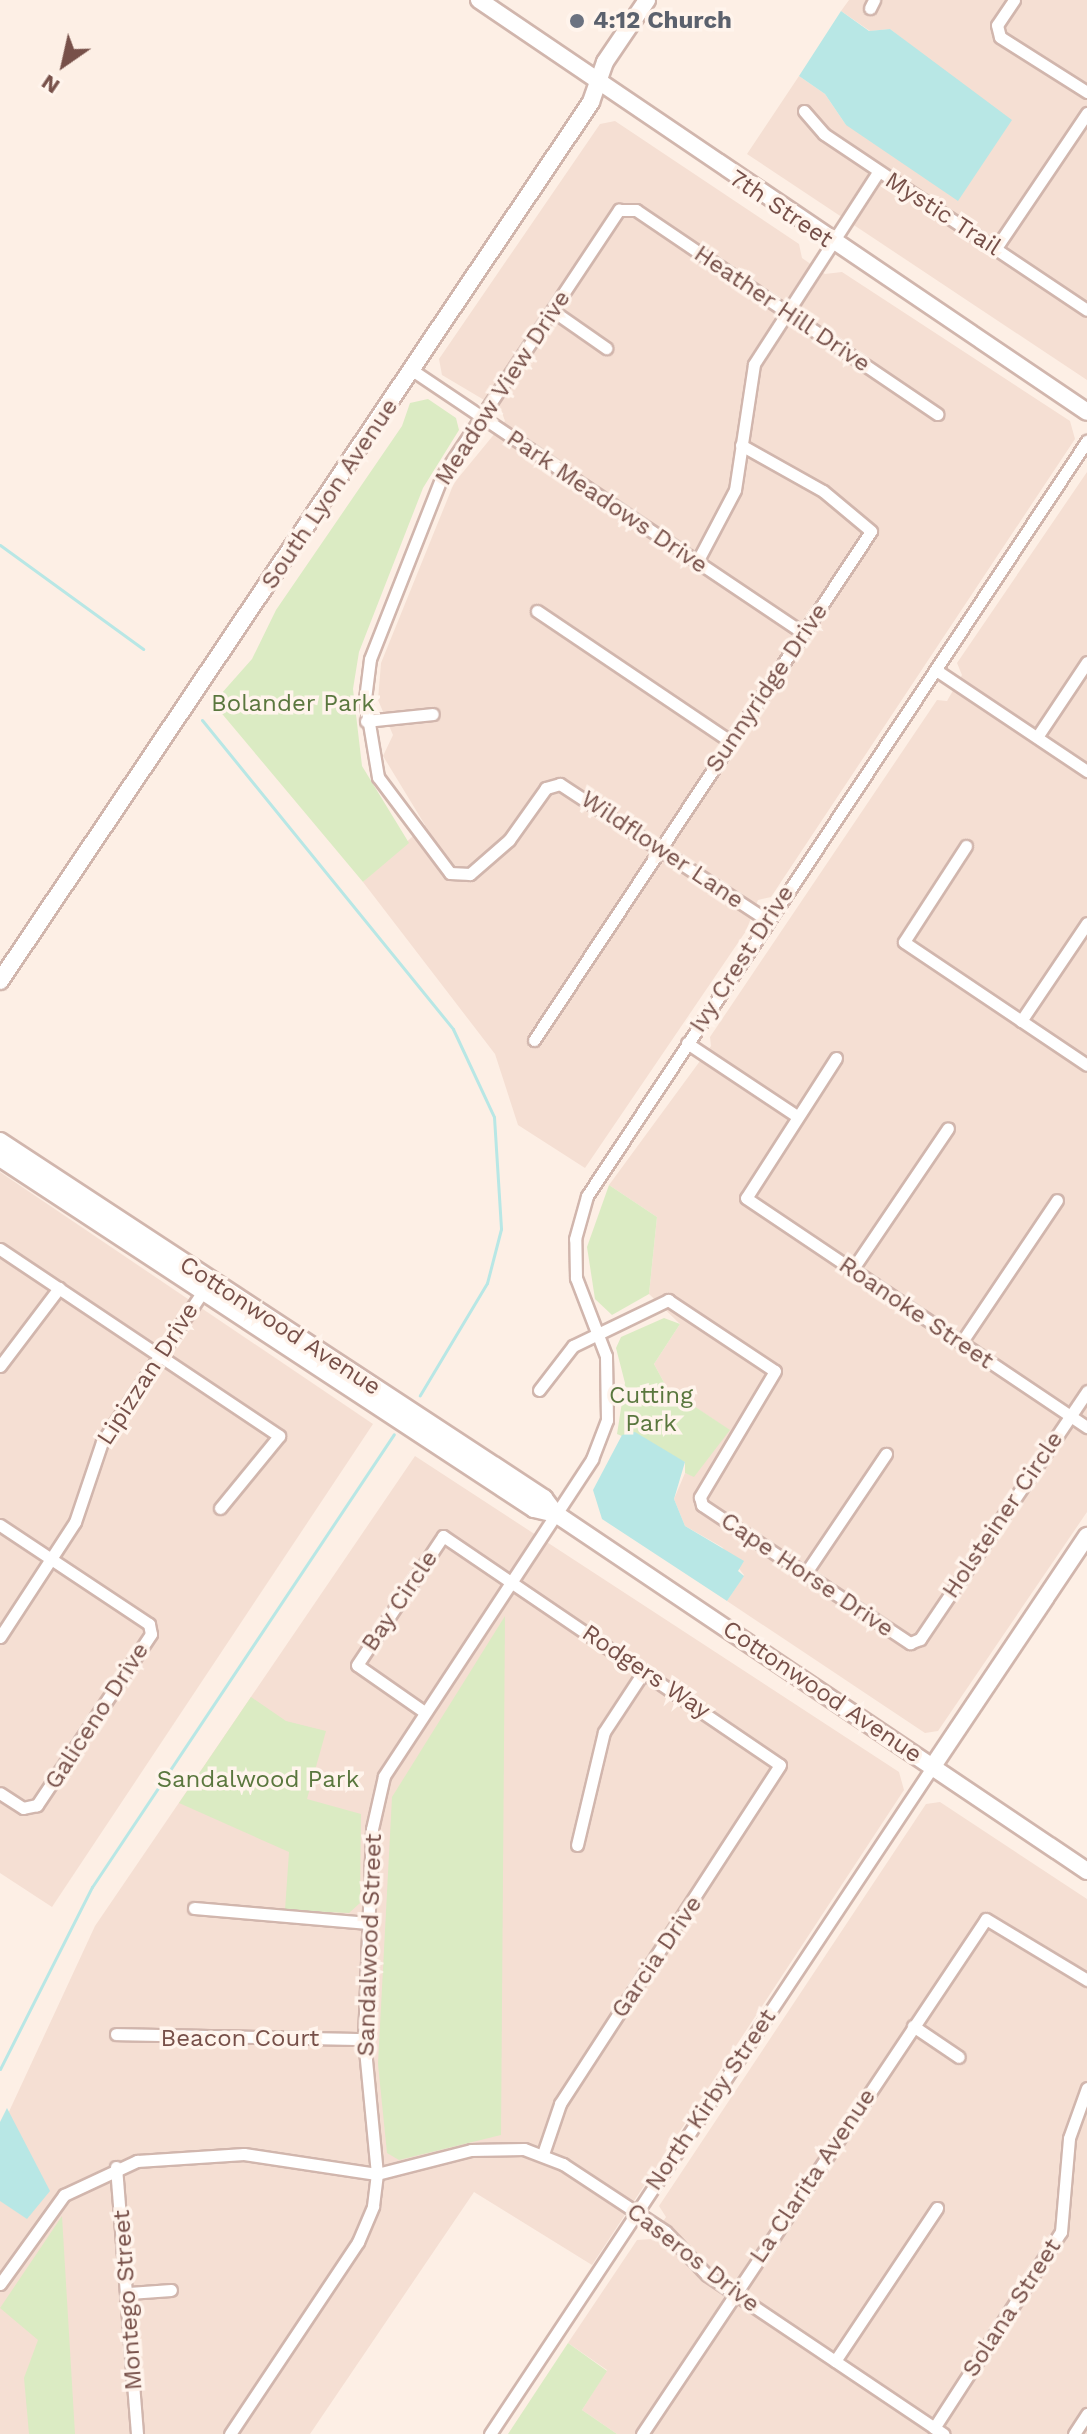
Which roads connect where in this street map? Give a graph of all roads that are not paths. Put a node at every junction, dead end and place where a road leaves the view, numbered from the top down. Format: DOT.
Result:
graph roads {
  1 [pos="479,0"];
  2 [pos="647,0"];
  3 [pos="1014,0"];
  4 [pos="598,83"];
  5 [pos="1087,92"];
  6 [pos="804,111"];
  7 [pos="1087,113"];
  8 [pos="878,172"];
  9 [pos="624,209"];
  10 [pos="831,242"];
  11 [pos="996,248"];
  12 [pos="1087,310"];
  13 [pos="553,311"];
  14 [pos="785,311"];
  15 [pos="606,348"];
  16 [pos="412,370"];
  17 [pos="1087,412"];
  18 [pos="937,414"];
  19 [pos="481,417"];
  20 [pos="1087,441"];
  21 [pos="741,445"];
  22 [pos="697,562"];
  23 [pos="537,611"];
  24 [pos="803,633"];
  25 [pos="1087,662"];
  26 [pos="936,670"];
  27 [pos="433,714"];
  28 [pos="366,721"];
  29 [pos="1037,737"];
  30 [pos="731,742"];
  31 [pos="1087,771"];
  32 [pos="555,784"];
  33 [pos="966,846"];
  34 [pos="660,848"];
  35 [pos="767,920"];
  36 [pos="1087,923"];
  37 [pos="0,981"];
  38 [pos="1021,1021"];
  39 [pos="534,1040"];
  40 [pos="687,1043"];
  41 [pos="836,1058"];
  42 [pos="1087,1065"];
  43 [pos="797,1116"];
  44 [pos="948,1128"];
  45 [pos="0,1141"];
  46 [pos="0,1158"];
  47 [pos="1057,1200"];
  48 [pos="0,1249"];
  49 [pos="852,1270"];
  50 [pos="206,1287"];
  51 [pos="59,1288"];
  52 [pos="598,1333"];
  53 [pos="961,1343"];
  54 [pos="160,1356"];
  55 [pos="0,1366"];
  56 [pos="539,1390"];
  57 [pos="1087,1391"];
  58 [pos="1070,1416"];
  59 [pos="1087,1427"];
  60 [pos="886,1454"];
  61 [pos="220,1508"];
  62 [pos="556,1514"];
  63 [pos="0,1525"];
  64 [pos="1087,1536"];
  65 [pos="52,1559"];
  66 [pos="805,1574"];
  67 [pos="510,1581"];
  68 [pos="0,1637"];
  69 [pos="920,1639"];
  70 [pos="644,1671"];
  71 [pos="423,1711"];
  72 [pos="780,1765"];
  73 [pos="933,1766"];
  74 [pos="0,1793"];
  75 [pos="577,1845"];
  76 [pos="1087,1871"];
  77 [pos="194,1908"];
  78 [pos="368,1923"];
  79 [pos="1087,1980"];
  80 [pos="913,2026"];
  81 [pos="116,2034"];
  82 [pos="364,2039"];
  83 [pos="959,2057"];
  84 [pos="1087,2088"];
  85 [pos="543,2154"];
  86 [pos="116,2167"];
  87 [pos="377,2174"];
  88 [pos="937,2208"];
  89 [pos="637,2213"];
  90 [pos="0,2284"];
  91 [pos="171,2290"];
  92 [pos="129,2293"];
  93 [pos="734,2294"];
  94 [pos="835,2361"];
  95 [pos="1087,2414"];
  96 [pos="939,2431"];
  97 [pos="137,2434"];
  98 [pos="230,2434"];
  99 [pos="490,2434"];
  100 [pos="642,2434"];
  101 [pos="1074,2434"];
  1 -- 4 [label="street, 7th Street"];
  2 -- 4 [label="street, South Lyon Avenue"];
  3 -- 5 [label="street"];
  4 -- 10 [label="street, 7th Street"];
  4 -- 16 [label="street, South Lyon Avenue"];
  6 -- 8 [label="street, Mystic Trail"];
  7 -- 11 [label="street"];
  8 -- 10 [label="street"];
  8 -- 11 [label="street, Mystic Trail"];
  9 -- 13 [label="street, Meadow View Drive"];
  9 -- 14 [label="street, Heather Hill Drive"];
  10 -- 14 [label="street"];
  10 -- 17 [label="street, 7th Street"];
  11 -- 12 [label="street, Mystic Trail"];
  13 -- 15 [label="street"];
  13 -- 19 [label="street, Meadow View Drive"];
  14 -- 18 [label="street, Heather Hill Drive"];
  14 -- 21 [label="street"];
  16 -- 19 [label="street, Park Meadows Drive"];
  16 -- 37 [label="street, South Lyon Avenue"];
  19 -- 22 [label="street, Park Meadows Drive"];
  19 -- 28 [label="street, Meadow View Drive"];
  20 -- 26 [label="street, Ivy Crest Drive"];
  21 -- 22 [label="street"];
  21 -- 24 [label="street, Sunnyridge Drive"];
  22 -- 24 [label="street, Park Meadows Drive"];
  23 -- 30 [label="street"];
  24 -- 30 [label="street, Sunnyridge Drive"];
  25 -- 29 [label="street"];
  26 -- 29 [label="street"];
  26 -- 35 [label="street, Ivy Crest Drive"];
  27 -- 28 [label="street"];
  28 -- 32 [label="street, Meadow View Drive"];
  29 -- 31 [label="street"];
  30 -- 34 [label="street, Sunnyridge Drive"];
  32 -- 34 [label="street, Wildflower Lane"];
  33 -- 38 [label="street"];
  34 -- 35 [label="street, Wildflower Lane"];
  34 -- 39 [label="street, Sunnyridge Drive"];
  35 -- 40 [label="street, Ivy Crest Drive"];
  36 -- 38 [label="street"];
  38 -- 42 [label="street"];
  40 -- 43 [label="street"];
  40 -- 52 [label="street, Ivy Crest Drive"];
  41 -- 43 [label="street"];
  43 -- 49 [label="street, Roanoke Street"];
  44 -- 49 [label="street"];
  45 -- 50 [label="street, Cottonwood Avenue"];
  46 -- 50 [label="street, Cottonwood Avenue"];
  47 -- 53 [label="street"];
  48 -- 51 [label="street"];
  49 -- 53 [label="street, Roanoke Street"];
  50 -- 54 [label="street, Lipizzan Drive"];
  50 -- 62 [label="street, Cottonwood Avenue"];
  51 -- 54 [label="street"];
  51 -- 55 [label="street"];
  52 -- 56 [label="street"];
  52 -- 62 [label="street, Ivy Crest Drive"];
  52 -- 66 [label="street, Cape Horse Drive"];
  53 -- 58 [label="street, Roanoke Street"];
  54 -- 61 [label="street"];
  54 -- 65 [label="street, Lipizzan Drive"];
  57 -- 58 [label="street, Holsteiner Circle"];
  58 -- 59 [label="street, Roanoke Street"];
  58 -- 69 [label="street, Holsteiner Circle"];
  60 -- 66 [label="street"];
  62 -- 67 [label="street, Sandalwood Street"];
  62 -- 73 [label="street, Cottonwood Avenue"];
  63 -- 65 [label="street"];
  64 -- 73 [label="street"];
  65 -- 68 [label="street, Lipizzan Drive"];
  65 -- 74 [label="street, Galiceno Drive"];
  66 -- 69 [label="street, Cape Horse Drive"];
  67 -- 70 [label="street, Rodgers Way"];
  67 -- 71 [label="street, Sandalwood Street"];
  67 -- 71 [label="street, Bay Circle"];
  70 -- 72 [label="street, Rodgers Way"];
  70 -- 75 [label="street"];
  71 -- 78 [label="street, Sandalwood Street"];
  72 -- 85 [label="street, Garcia Drive"];
  73 -- 76 [label="street, Cottonwood Avenue"];
  73 -- 89 [label="street, North Kirby Street"];
  77 -- 78 [label="street"];
  78 -- 82 [label="street, Sandalwood Street"];
  79 -- 80 [label="street, La Clarita Avenue"];
  80 -- 83 [label="street"];
  80 -- 93 [label="street, La Clarita Avenue"];
  81 -- 82 [label="street, Beacon Court"];
  82 -- 87 [label="street, Sandalwood Street"];
  84 -- 96 [label="street, Solana Street"];
  85 -- 87 [label="street, Caseros Drive"];
  85 -- 89 [label="street, Caseros Drive"];
  86 -- 87 [label="street, Caseros Drive"];
  86 -- 90 [label="street, Caseros Drive"];
  86 -- 92 [label="street, Montego Street"];
  87 -- 98 [label="street, Sandalwood Street"];
  88 -- 94 [label="street"];
  89 -- 93 [label="street, Caseros Drive"];
  89 -- 99 [label="street, North Kirby Street"];
  91 -- 92 [label="street"];
  92 -- 97 [label="street, Montego Street"];
  93 -- 94 [label="street, Caseros Drive"];
  93 -- 100 [label="street, La Clarita Avenue"];
  94 -- 96 [label="street, Caseros Drive"];
  95 -- 101 [label="street"];
}
